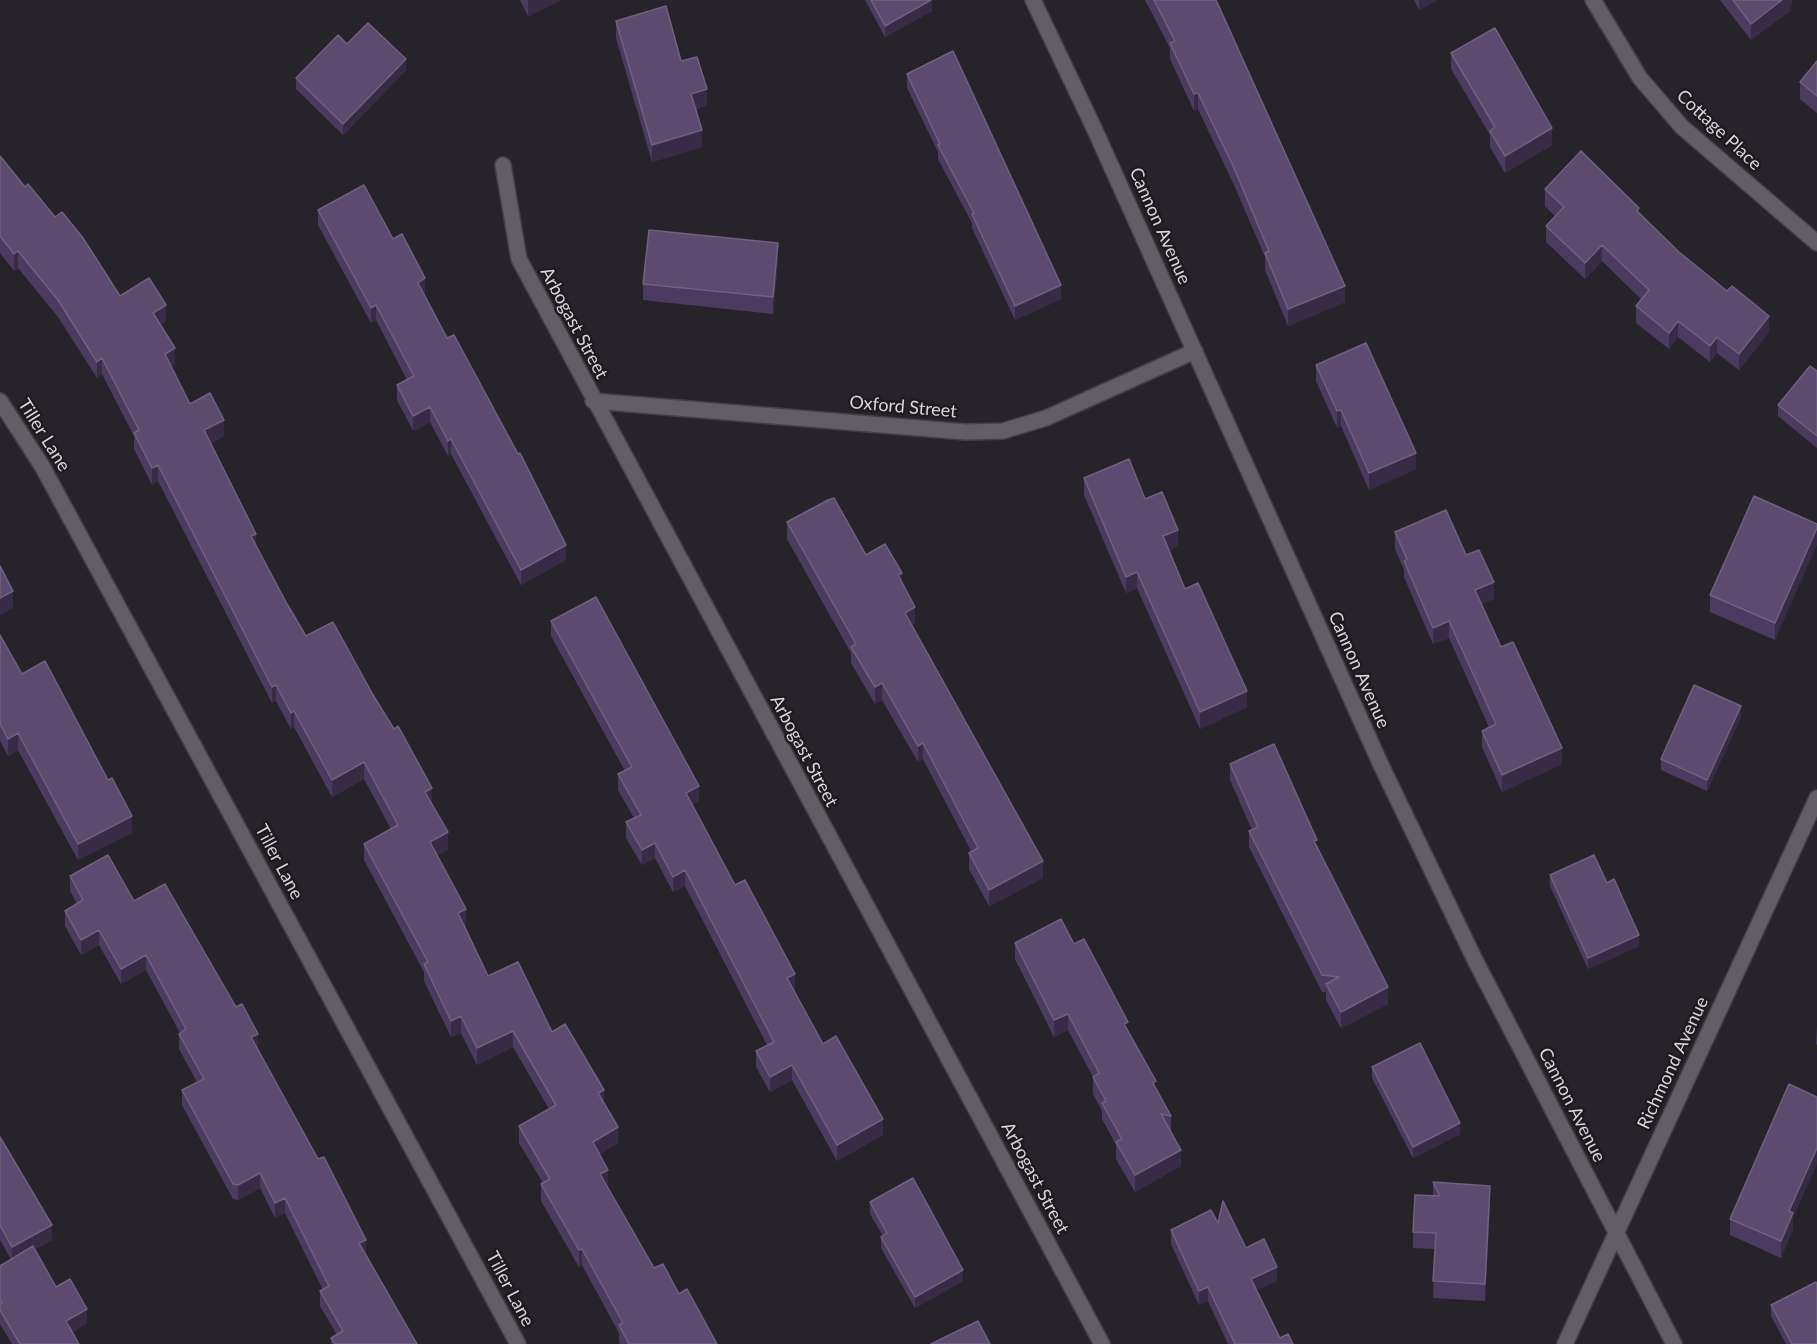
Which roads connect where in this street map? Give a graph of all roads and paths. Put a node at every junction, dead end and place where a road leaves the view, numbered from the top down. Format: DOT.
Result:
graph roads {
  1 [pos="1033,0"];
  2 [pos="1593,0"];
  3 [pos="503,165"];
  4 [pos="1817,243"];
  5 [pos="1195,351"];
  6 [pos="0,401"];
  7 [pos="593,401"];
  8 [pos="1817,798"];
  9 [pos="1813,817"];
  10 [pos="1616,1233"];
  11 [pos="518,1344"];
  12 [pos="1102,1344"];
  13 [pos="1565,1344"];
  14 [pos="1674,1344"];
  1 -- 5 [label="street, Cannon Avenue"];
  2 -- 4 [label="street, Cottage Place"];
  3 -- 7 [label="street, Arbogast Street"];
  5 -- 7 [label="street, Oxford Street"];
  5 -- 10 [label="street, Cannon Avenue"];
  6 -- 11 [label="street, Tiller Lane"];
  7 -- 12 [label="street, Arbogast Street"];
  8 -- 9 [label="street, Richmond Avenue"];
  9 -- 10 [label="street, Richmond Avenue"];
  10 -- 13 [label="street, Richmond Avenue"];
  10 -- 14 [label="street, Cannon Avenue"];
}
